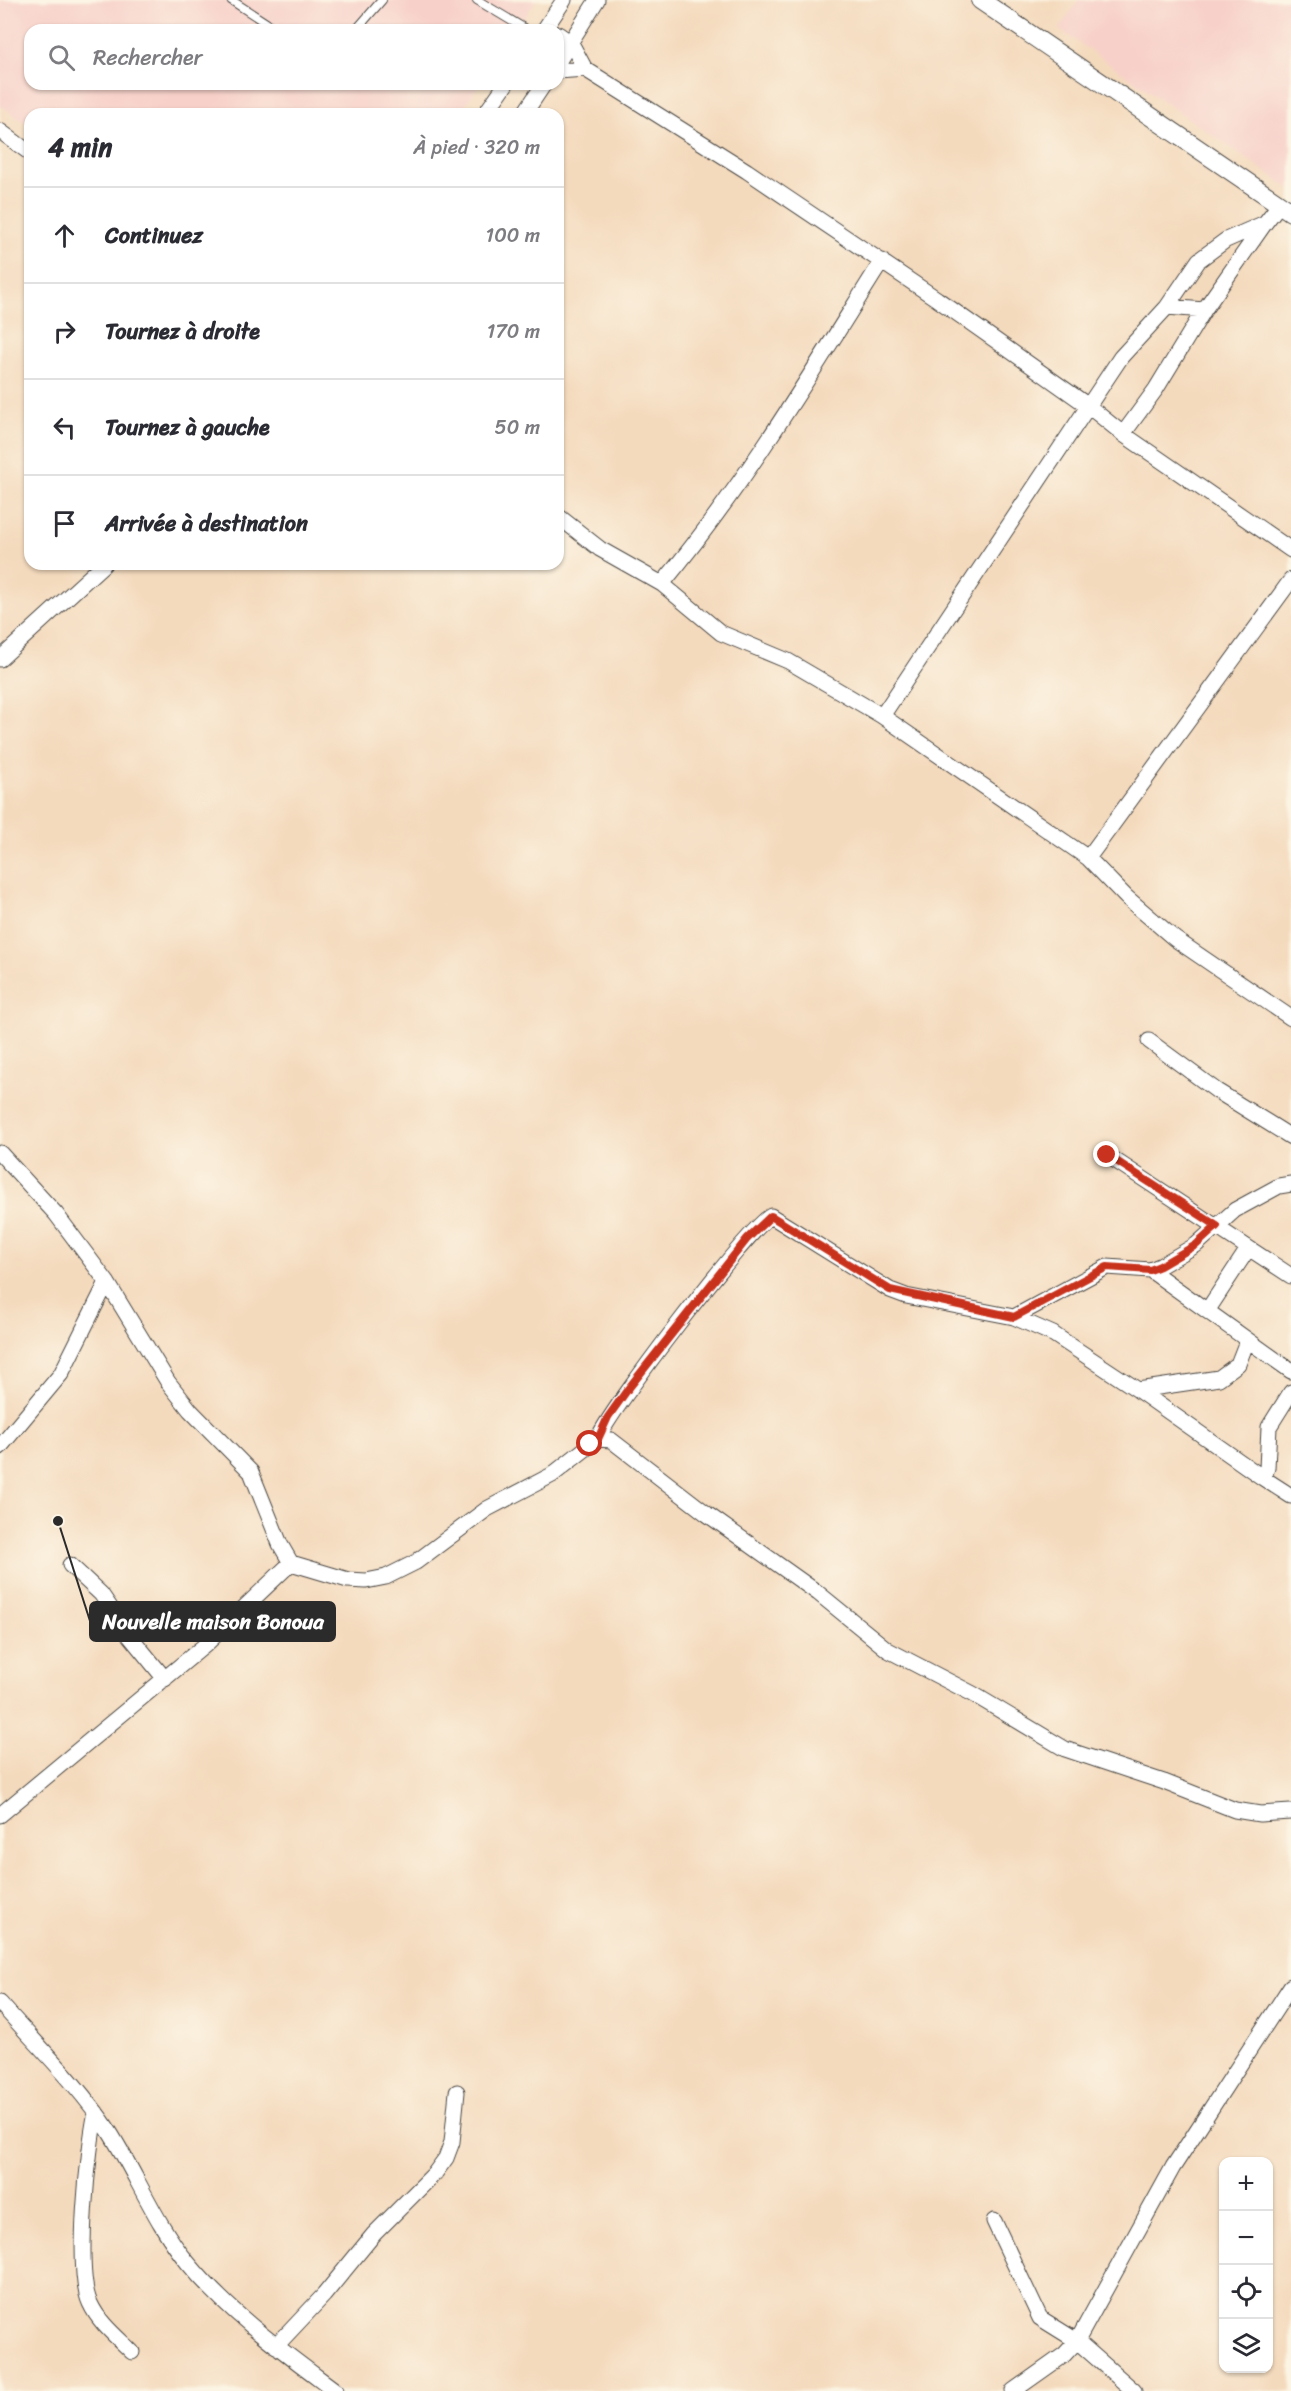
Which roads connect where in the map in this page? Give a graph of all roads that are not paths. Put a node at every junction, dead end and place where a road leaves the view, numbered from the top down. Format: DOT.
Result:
graph roads {
  1 [pos="231,0"];
  2 [pos="382,0"];
  3 [pos="477,0"];
  4 [pos="564,0"];
  5 [pos="597,0"];
  6 [pos="980,0"];
  7 [pos="267,24"];
  8 [pos="361,24"];
  9 [pos="516,24"];
  10 [pos="557,24"];
  11 [pos="564,25"];
  12 [pos="564,45"];
  13 [pos="585,69"];
  14 [pos="564,71"];
  15 [pos="502,90"];
  16 [pos="540,90"];
  17 [pos="489,108"];
  18 [pos="528,108"];
  19 [pos="0,131"];
  20 [pos="24,149"];
  21 [pos="1285,208"];
  22 [pos="1265,223"];
  23 [pos="882,261"];
  24 [pos="1167,307"];
  25 [pos="1204,310"];
  26 [pos="1087,405"];
  27 [pos="1123,434"];
  28 [pos="564,521"];
  29 [pos="1291,550"];
  30 [pos="97,570"];
  31 [pos="1291,580"];
  32 [pos="662,584"];
  33 [pos="0,658"];
  34 [pos="882,716"];
  35 [pos="1088,858"];
  36 [pos="1291,1018"];
  37 [pos="1149,1041"];
  38 [pos="1291,1137"];
  39 [pos="0,1153"];
  40 [pos="1107,1155"];
  41 [pos="1291,1184"];
  42 [pos="1217,1226"];
  43 [pos="1248,1249"];
  44 [pos="1150,1270"];
  45 [pos="1291,1276"];
  46 [pos="107,1282"];
  47 [pos="1207,1311"];
  48 [pos="1014,1317"];
  49 [pos="1247,1341"];
  50 [pos="1291,1371"];
  51 [pos="1138,1390"];
  52 [pos="1291,1392"];
  53 [pos="598,1439"];
  54 [pos="0,1448"];
  55 [pos="1263,1478"];
  56 [pos="1291,1496"];
  57 [pos="291,1563"];
  58 [pos="70,1565"];
  59 [pos="165,1679"];
  60 [pos="1291,1812"];
  61 [pos="0,1815"];
  62 [pos="1291,1986"];
  63 [pos="0,2003"];
  64 [pos="457,2092"];
  65 [pos="96,2112"];
  66 [pos="994,2221"];
  67 [pos="1077,2341"];
  68 [pos="276,2346"];
  69 [pos="132,2352"];
  70 [pos="1122,2384"];
  71 [pos="336,2391"];
  72 [pos="1013,2391"];
  73 [pos="1134,2391"];
  1 -- 7 [label="lane"];
  2 -- 8 [label="lane"];
  3 -- 9 [label="lane"];
  4 -- 10 [label="street"];
  5 -- 11 [label="street"];
  6 -- 21 [label="street"];
  12 -- 13 [label="street"];
  13 -- 14 [label="street"];
  13 -- 23 [label="street"];
  15 -- 17 [label="street"];
  16 -- 18 [label="street"];
  19 -- 20 [label="street"];
  21 -- 22 [label="street"];
  22 -- 24 [label="street"];
  22 -- 25 [label="street"];
  23 -- 26 [label="street"];
  23 -- 32 [label="street"];
  24 -- 25 [label="street"];
  24 -- 26 [label="street"];
  25 -- 27 [label="street"];
  26 -- 27 [label="street"];
  26 -- 34 [label="street"];
  27 -- 29 [label="street"];
  28 -- 32 [label="street"];
  30 -- 33 [label="street"];
  31 -- 35 [label="street"];
  32 -- 34 [label="street"];
  34 -- 35 [label="street"];
  35 -- 36 [label="street"];
  37 -- 38 [label="street"];
  39 -- 46 [label="street"];
  40 -- 42 [label="street"];
  41 -- 42 [label="street"];
  42 -- 43 [label="street"];
  42 -- 44 [label="street"];
  43 -- 45 [label="street"];
  43 -- 47 [label="street"];
  44 -- 47 [label="street"];
  44 -- 48 [label="street"];
  46 -- 54 [label="street"];
  46 -- 57 [label="street"];
  47 -- 49 [label="street"];
  48 -- 51 [label="street"];
  48 -- 53 [label="street"];
  49 -- 50 [label="street"];
  49 -- 51 [label="street"];
  51 -- 55 [label="street"];
  52 -- 55 [label="street"];
  53 -- 57 [label="street"];
  53 -- 60 [label="street"];
  55 -- 56 [label="street"];
  57 -- 59 [label="street"];
  58 -- 59 [label="street"];
  59 -- 61 [label="street"];
  62 -- 67 [label="street"];
  63 -- 65 [label="street"];
  64 -- 68 [label="street"];
  65 -- 68 [label="street"];
  65 -- 69 [label="street"];
  66 -- 67 [label="street"];
  67 -- 70 [label="street"];
  67 -- 72 [label="street"];
  68 -- 71 [label="street"];
  70 -- 73 [label="street"];
}
